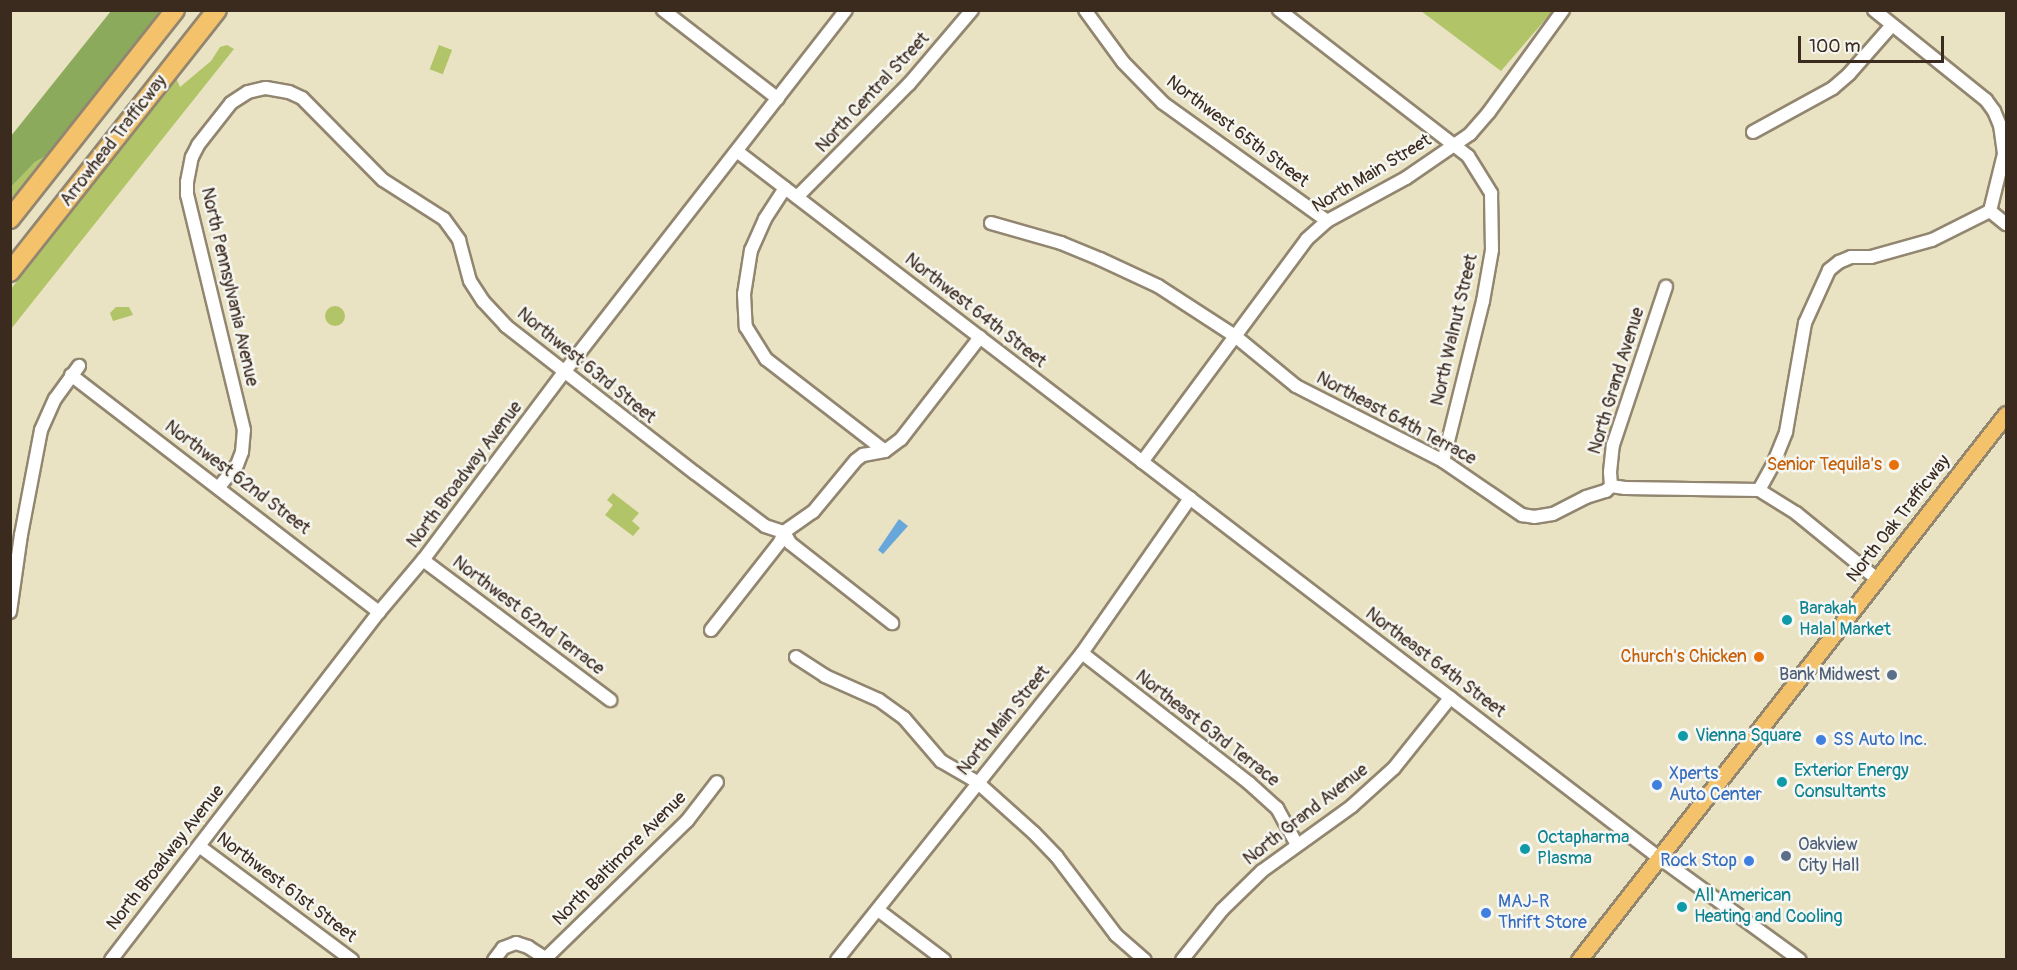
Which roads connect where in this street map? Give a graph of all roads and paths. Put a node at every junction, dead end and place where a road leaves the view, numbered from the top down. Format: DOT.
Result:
graph roads {
  1 [pos="175,10"];
  2 [pos="217,10"];
  3 [pos="846,10"];
  4 [pos="972,10"];
  5 [pos="1085,10"];
  6 [pos="1279,10"];
  7 [pos="1563,10"];
  8 [pos="1874,10"];
  9 [pos="669,12"];
  10 [pos="1892,25"];
  11 [pos="302,98"];
  12 [pos="778,99"];
  13 [pos="1753,132"];
  14 [pos="1456,145"];
  15 [pos="738,152"];
  16 [pos="785,188"];
  17 [pos="797,197"];
  18 [pos="1990,211"];
  19 [pos="10,219"];
  20 [pos="1327,221"];
  21 [pos="991,223"];
  22 [pos="2007,224"];
  23 [pos="10,272"];
  24 [pos="1666,287"];
  25 [pos="1235,336"];
  26 [pos="980,337"];
  27 [pos="565,371"];
  28 [pos="2007,414"];
  29 [pos="885,451"];
  30 [pos="1443,461"];
  31 [pos="1142,462"];
  32 [pos="1611,486"];
  33 [pos="219,487"];
  34 [pos="1759,490"];
  35 [pos="1190,498"];
  36 [pos="784,532"];
  37 [pos="423,560"];
  38 [pos="1877,579"];
  39 [pos="10,612"];
  40 [pos="379,612"];
  41 [pos="892,623"];
  42 [pos="711,630"];
  43 [pos="1082,653"];
  44 [pos="796,657"];
  45 [pos="1450,698"];
  46 [pos="610,700"];
  47 [pos="717,782"];
  48 [pos="977,782"];
  49 [pos="1298,845"];
  50 [pos="199,846"];
  51 [pos="1658,856"];
  52 [pos="878,910"];
  53 [pos="547,959"];
  54 [pos="111,960"];
  55 [pos="352,960"];
  56 [pos="494,960"];
  57 [pos="837,960"];
  58 [pos="944,960"];
  59 [pos="1145,960"];
  60 [pos="1182,960"];
  61 [pos="1578,960"];
  62 [pos="1800,960"];
  1 -- 19 [label="highway, Arrowhead Trafficway"];
  2 -- 23 [label="highway, Arrowhead Trafficway"];
  3 -- 12 [label="street, North Broadway Avenue"];
  4 -- 17 [label="street, North Central Street"];
  5 -- 20 [label="street, Northwest 65th Street"];
  6 -- 14 [label="street, North Walnut Street"];
  7 -- 14 [label="street, North Main Street"];
  8 -- 10 [label="street"];
  9 -- 12 [label="street"];
  10 -- 13 [label="street"];
  10 -- 18 [label="street"];
  11 -- 27 [label="street, Northwest 63rd Street"];
  11 -- 33 [label="street, North Pennsylvania Avenue"];
  12 -- 15 [label="street, North Broadway Avenue"];
  14 -- 20 [label="street, North Main Street"];
  14 -- 30 [label="street, North Walnut Street"];
  15 -- 16 [label="street, Northwest 64th Street"];
  15 -- 27 [label="street, North Broadway Avenue"];
  16 -- 17 [label="street, Northwest 64th Street"];
  16 -- 29 [label="street"];
  17 -- 26 [label="street, Northwest 64th Street"];
  18 -- 22 [label="street"];
  18 -- 34 [label="street"];
  20 -- 25 [label="street, North Main Street"];
  21 -- 25 [label="street, Northeast 64th Terrace"];
  24 -- 32 [label="street, North Grand Avenue"];
  25 -- 30 [label="street, Northeast 64th Terrace"];
  25 -- 31 [label="street, North Main Street"];
  26 -- 29 [label="street"];
  26 -- 31 [label="street, Northwest 64th Street"];
  27 -- 36 [label="street, Northwest 63rd Street"];
  27 -- 37 [label="street, North Broadway Avenue"];
  28 -- 38 [label="main road, North Oak Trafficway"];
  29 -- 36 [label="street"];
  30 -- 32 [label="street, Northeast 64th Terrace"];
  31 -- 35 [label="street, Northwest 64th Street"];
  32 -- 34 [label="street"];
  33 -- 39 [label="street, Northwest 62nd Street"];
  33 -- 40 [label="street, Northwest 62nd Street"];
  34 -- 38 [label="street"];
  35 -- 43 [label="street, North Main Street"];
  35 -- 45 [label="street, Northeast 64th Street"];
  36 -- 41 [label="street, Northwest 63rd Street"];
  36 -- 42 [label="street"];
  37 -- 40 [label="street, North Broadway Avenue"];
  37 -- 46 [label="street, Northwest 62nd Terrace"];
  38 -- 51 [label="main road, North Oak Trafficway"];
  40 -- 50 [label="street, North Broadway Avenue"];
  43 -- 48 [label="street, North Main Street"];
  43 -- 49 [label="street, Northeast 63rd Terrace"];
  44 -- 48 [label="street"];
  45 -- 49 [label="street, North Grand Avenue"];
  45 -- 51 [label="street, Northeast 64th Street"];
  47 -- 53 [label="street, North Baltimore Avenue"];
  48 -- 52 [label="street, North Main Street"];
  48 -- 59 [label="street"];
  49 -- 60 [label="street, North Grand Avenue"];
  50 -- 54 [label="street, North Broadway Avenue"];
  50 -- 55 [label="street, Northwest 61st Street"];
  51 -- 61 [label="main road, North Oak Trafficway"];
  51 -- 62 [label="street, Northeast 64th Street"];
  52 -- 57 [label="street, North Main Street"];
  52 -- 58 [label="street"];
  53 -- 56 [label="street"];
}
